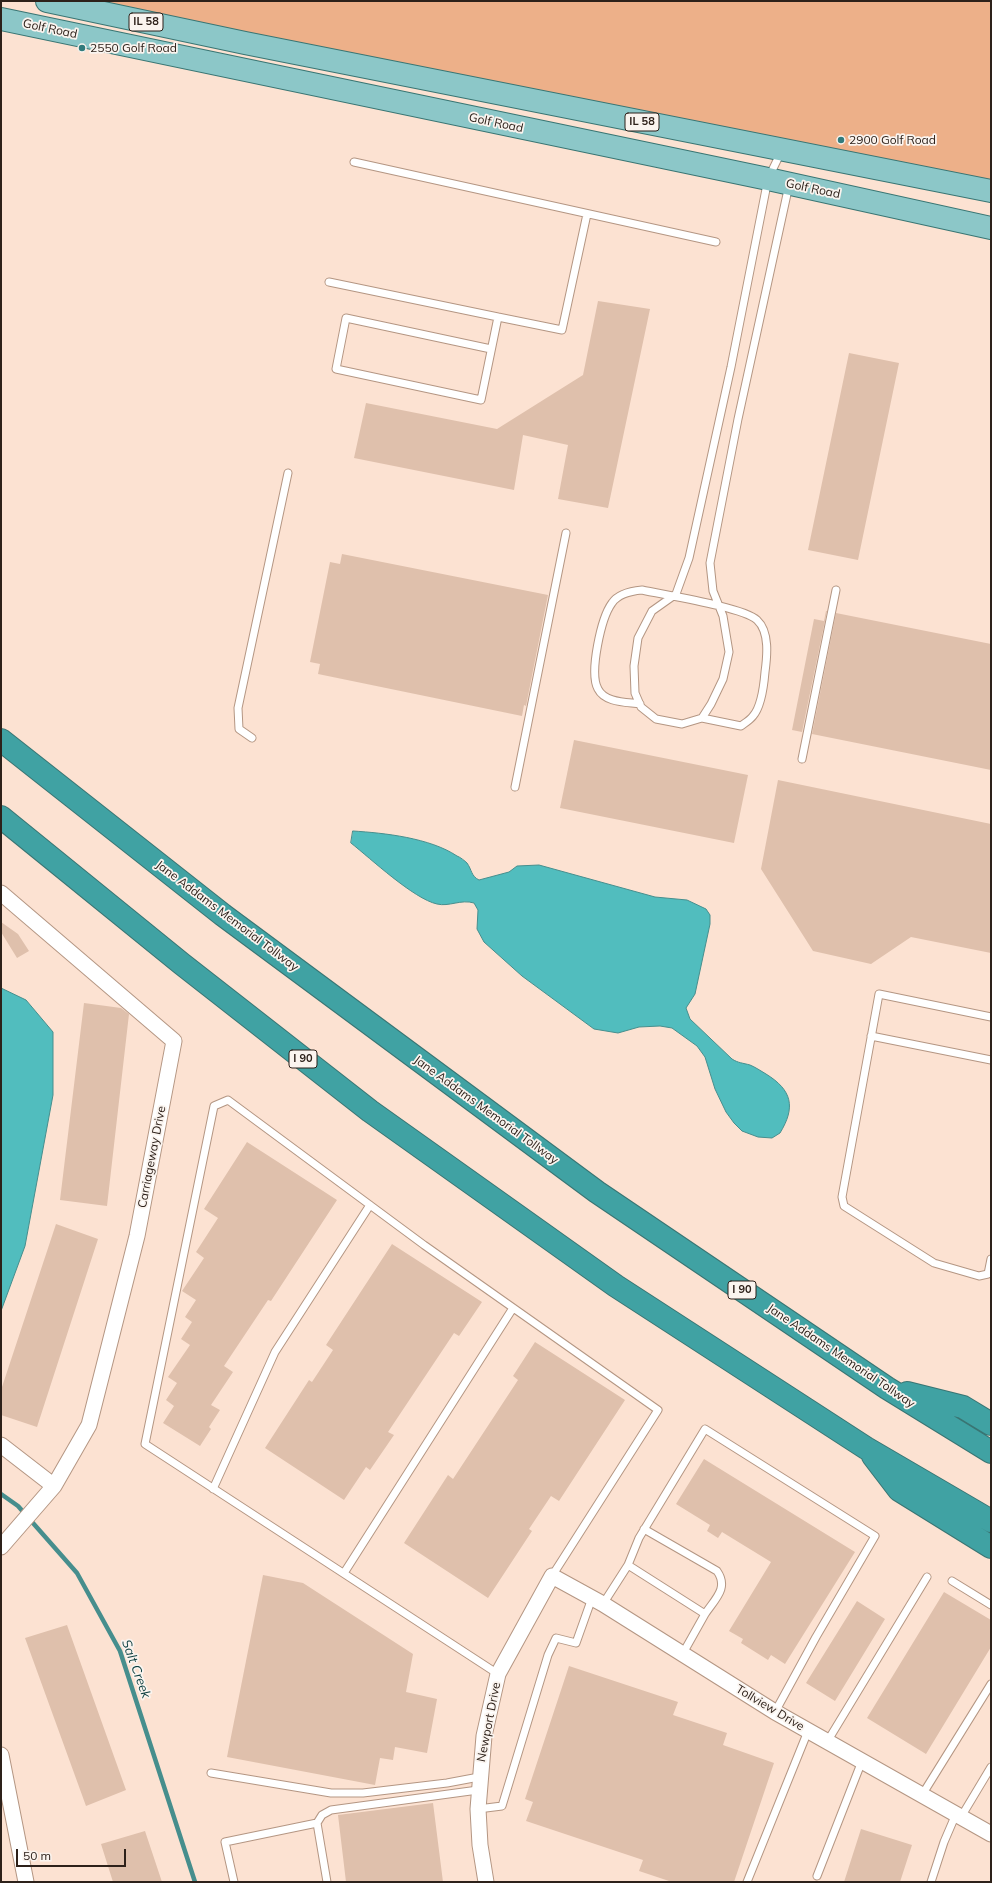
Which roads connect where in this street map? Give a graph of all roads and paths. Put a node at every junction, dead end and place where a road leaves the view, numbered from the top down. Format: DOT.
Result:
graph roads {
  1 [pos="46,1"];
  2 [pos="1,19"];
  3 [pos="782,150"];
  4 [pos="354,162"];
  5 [pos="779,182"];
  6 [pos="991,191"];
  7 [pos="587,214"];
  8 [pos="991,228"];
  9 [pos="716,242"];
  10 [pos="329,282"];
  11 [pos="498,317"];
  12 [pos="491,349"];
  13 [pos="288,473"];
  14 [pos="566,533"];
  15 [pos="836,590"];
  16 [pos="672,596"];
  17 [pos="719,606"];
  18 [pos="640,704"];
  19 [pos="702,718"];
  20 [pos="252,738"];
  21 [pos="1,740"];
  22 [pos="802,759"];
  23 [pos="515,787"];
  24 [pos="1,817"];
  25 [pos="1,893"];
  26 [pos="991,1016"];
  27 [pos="871,1036"];
  28 [pos="991,1060"];
  29 [pos="370,1205"];
  30 [pos="991,1259"];
  31 [pos="514,1308"];
  32 [pos="887,1388"];
  33 [pos="991,1424"];
  34 [pos="1,1445"];
  35 [pos="866,1448"];
  36 [pos="991,1452"];
  37 [pos="54,1486"];
  38 [pos="213,1489"];
  39 [pos="991,1521"];
  40 [pos="644,1529"];
  41 [pos="1,1547"];
  42 [pos="991,1547"];
  43 [pos="628,1566"];
  44 [pos="344,1573"];
  45 [pos="552,1576"];
  46 [pos="926,1577"];
  47 [pos="952,1581"];
  48 [pos="598,1601"];
  49 [pos="991,1605"];
  50 [pos="705,1614"];
  51 [pos="682,1655"];
  52 [pos="498,1674"];
  53 [pos="991,1684"];
  54 [pos="775,1712"];
  55 [pos="808,1731"];
  56 [pos="827,1742"];
  57 [pos="1,1755"];
  58 [pos="862,1761"];
  59 [pos="991,1767"];
  60 [pos="211,1773"];
  61 [pos="478,1784"];
  62 [pos="922,1795"];
  63 [pos="478,1809"];
  64 [pos="958,1816"];
  65 [pos="317,1823"];
  66 [pos="991,1834"];
  67 [pos="817,1876"];
  68 [pos="26,1882"];
  69 [pos="234,1882"];
  70 [pos="327,1882"];
  71 [pos="486,1882"];
  72 [pos="747,1882"];
  73 [pos="931,1882"];
  1 -- 3 [label="main road, IL 58"];
  2 -- 5 [label="main road, Golf Road / IL 58"];
  3 -- 5 [label="lane"];
  3 -- 6 [label="main road, IL 58"];
  4 -- 7 [label="lane"];
  5 -- 8 [label="main road, Golf Road / IL 58"];
  5 -- 16 [label="lane"];
  5 -- 17 [label="lane"];
  7 -- 9 [label="lane"];
  7 -- 11 [label="lane"];
  10 -- 11 [label="lane"];
  11 -- 12 [label="lane"];
  12 -- 12 [label="lane"];
  13 -- 20 [label="lane"];
  14 -- 23 [label="lane"];
  15 -- 22 [label="lane"];
  16 -- 17 [label="lane"];
  16 -- 18 [label="lane"];
  16 -- 18 [label="lane"];
  17 -- 19 [label="lane"];
  17 -- 19 [label="lane"];
  18 -- 19 [label="lane"];
  21 -- 32 [label="highway, Jane Addams Memorial Tollway / I 90"];
  24 -- 35 [label="highway, I 90"];
  25 -- 37 [label="street, Carriageway Drive"];
  26 -- 27 [label="lane"];
  27 -- 28 [label="lane"];
  27 -- 30 [label="lane"];
  29 -- 31 [label="lane"];
  29 -- 38 [label="lane"];
  29 -- 38 [label="lane"];
  31 -- 44 [label="lane"];
  31 -- 45 [label="lane"];
  32 -- 33 [label="highway"];
  32 -- 36 [label="highway, Jane Addams Memorial Tollway / I 90"];
  34 -- 37 [label="street"];
  35 -- 39 [label="highway, I 90"];
  35 -- 42 [label="highway"];
  37 -- 41 [label="street, Carriageway Drive"];
  38 -- 44 [label="lane"];
  40 -- 43 [label="lane"];
  40 -- 50 [label="lane"];
  40 -- 54 [label="lane"];
  43 -- 48 [label="lane"];
  43 -- 50 [label="lane"];
  44 -- 52 [label="lane"];
  45 -- 48 [label="street, Tollview Drive"];
  45 -- 52 [label="street, Newport Drive"];
  46 -- 56 [label="lane"];
  47 -- 49 [label="lane"];
  48 -- 51 [label="street, Tollview Drive"];
  48 -- 63 [label="lane"];
  50 -- 51 [label="lane"];
  51 -- 54 [label="street, Tollview Drive"];
  52 -- 61 [label="street, Newport Drive"];
  53 -- 62 [label="lane"];
  54 -- 55 [label="street, Tollview Drive"];
  55 -- 56 [label="street, Tollview Drive"];
  55 -- 72 [label="lane"];
  56 -- 58 [label="street, Tollview Drive"];
  57 -- 68 [label="street"];
  58 -- 62 [label="street, Tollview Drive"];
  58 -- 67 [label="lane"];
  59 -- 64 [label="lane"];
  60 -- 61 [label="lane"];
  61 -- 63 [label="street, Newport Drive"];
  61 -- 65 [label="lane"];
  62 -- 64 [label="street, Tollview Drive"];
  63 -- 71 [label="street, Newport Drive"];
  64 -- 66 [label="street, Tollview Drive"];
  64 -- 73 [label="lane"];
  65 -- 69 [label="lane"];
  65 -- 70 [label="lane"];
}
